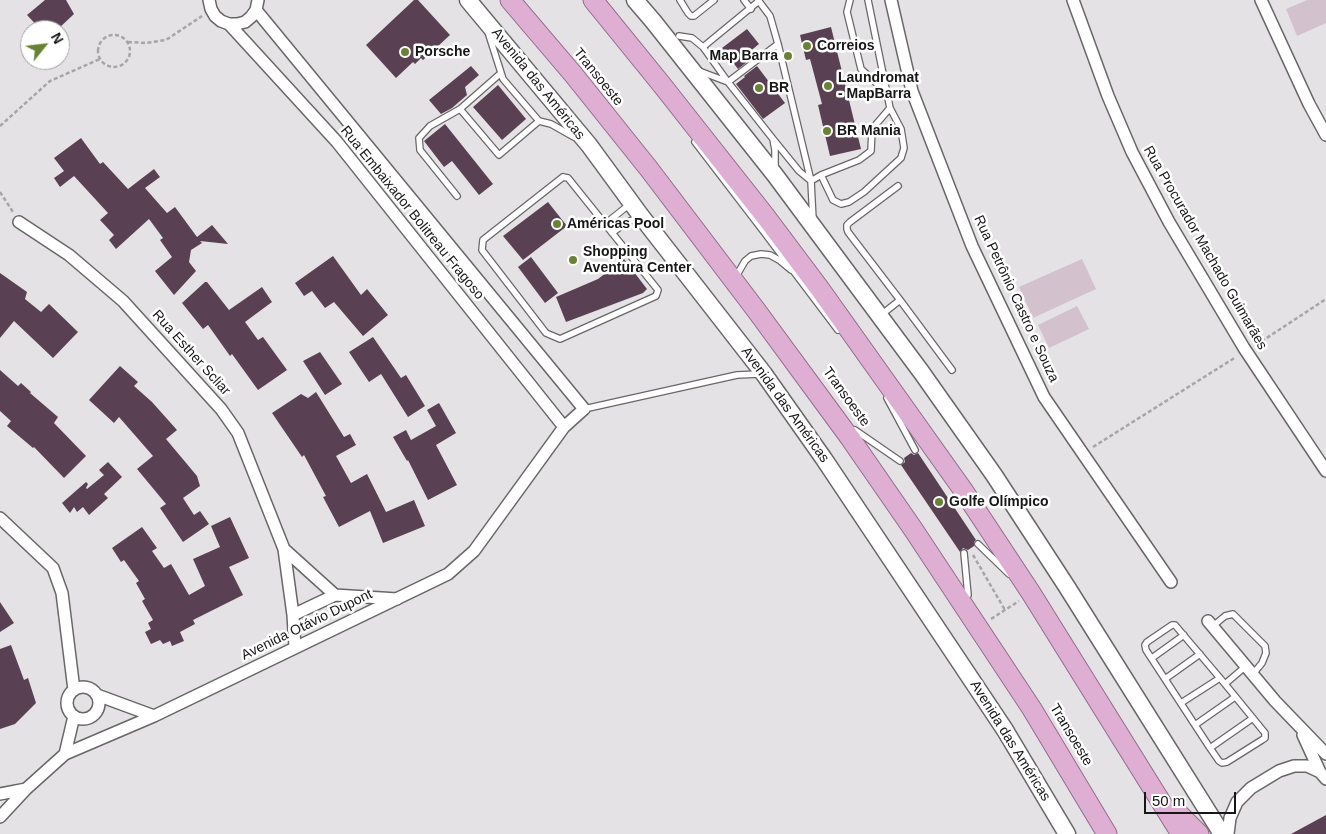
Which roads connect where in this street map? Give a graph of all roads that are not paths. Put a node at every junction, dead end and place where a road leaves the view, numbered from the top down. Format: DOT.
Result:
graph roads {
  1 [pos="468,0"];
  2 [pos="510,0"];
  3 [pos="593,0"];
  4 [pos="635,0"];
  5 [pos="649,0"];
  6 [pos="680,0"];
  7 [pos="714,0"];
  8 [pos="744,0"];
  9 [pos="850,0"];
  10 [pos="868,0"];
  11 [pos="891,0"];
  12 [pos="1073,0"];
  13 [pos="1261,0"];
  14 [pos="759,1"];
  15 [pos="209,3"];
  16 [pos="258,3"];
  17 [pos="751,9"];
  18 [pos="483,16"];
  19 [pos="653,21"];
  20 [pos="229,24"];
  21 [pos="679,36"];
  22 [pos="552,39"];
  23 [pos="778,44"];
  24 [pos="703,47"];
  25 [pos="691,69"];
  26 [pos="501,73"];
  27 [pos="728,82"];
  28 [pos="887,93"];
  29 [pos="890,108"];
  30 [pos="460,109"];
  31 [pos="539,121"];
  32 [pos="352,126"];
  33 [pos="1326,135"];
  34 [pos="691,137"];
  35 [pos="773,139"];
  36 [pos="337,142"];
  37 [pos="589,145"];
  38 [pos="821,174"];
  39 [pos="775,175"];
  40 [pos="811,180"];
  41 [pos="898,186"];
  42 [pos="457,196"];
  43 [pos="637,209"];
  44 [pos="689,210"];
  45 [pos="19,222"];
  46 [pos="605,224"];
  47 [pos="813,227"];
  48 [pos="612,234"];
  49 [pos="732,265"];
  50 [pos="738,273"];
  51 [pos="798,276"];
  52 [pos="744,280"];
  53 [pos="900,300"];
  54 [pos="879,316"];
  55 [pos="843,337"];
  56 [pos="952,370"];
  57 [pos="764,374"];
  58 [pos="882,390"];
  59 [pos="887,398"];
  60 [pos="584,409"];
  61 [pos="850,422"];
  62 [pos="564,427"];
  63 [pos="855,430"];
  64 [pos="919,444"];
  65 [pos="866,445"];
  66 [pos="915,450"];
  67 [pos="900,461"];
  68 [pos="1326,471"];
  69 [pos="0,518"];
  70 [pos="978,544"];
  71 [pos="988,544"];
  72 [pos="284,549"];
  73 [pos="964,553"];
  74 [pos="1009,574"];
  75 [pos="1014,582"];
  76 [pos="1171,582"];
  77 [pos="962,587"];
  78 [pos="335,595"];
  79 [pos="968,595"];
  80 [pos="398,599"];
  81 [pos="972,601"];
  82 [pos="293,616"];
  83 [pos="1210,624"];
  84 [pos="1184,635"];
  85 [pos="295,648"];
  86 [pos="1200,654"];
  87 [pos="1152,658"];
  88 [pos="1249,670"];
  89 [pos="1220,678"];
  90 [pos="1165,679"];
  91 [pos="1225,684"];
  92 [pos="74,690"];
  93 [pos="96,695"];
  94 [pos="1235,697"];
  95 [pos="1181,703"];
  96 [pos="74,716"];
  97 [pos="154,716"];
  98 [pos="1253,718"];
  99 [pos="1298,724"];
  100 [pos="1195,725"];
  101 [pos="1210,748"];
  102 [pos="64,754"];
  103 [pos="1326,754"];
  104 [pos="1144,774"];
  105 [pos="1323,776"];
  106 [pos="26,789"];
  107 [pos="0,794"];
  108 [pos="0,817"];
  109 [pos="1067,834"];
  110 [pos="1107,834"];
  111 [pos="1181,834"];
  112 [pos="1199,834"];
  113 [pos="1222,834"];
  114 [pos="1228,834"];
  1 -- 18 [label="main road, Avenida das Américas"];
  2 -- 110 [label="highway"];
  3 -- 104 [label="highway"];
  4 -- 19 [label="main road"];
  5 -- 19 [label="main road"];
  6 -- 7 [label="lane"];
  8 -- 17 [label="lane"];
  9 -- 28 [label="lane"];
  10 -- 28 [label="lane"];
  11 -- 76 [label="street, Rua Petrônio Castro e Souza"];
  12 -- 68 [label="street, Rua Procurador Machado Guimarães"];
  13 -- 33 [label="street"];
  14 -- 17 [label="lane"];
  14 -- 23 [label="lane"];
  15 -- 20 [label="street, Rua Embaixador Bolitreau Fragoso"];
  16 -- 20 [label="street"];
  16 -- 32 [label="street, Rua Embaixador Bolitreau Fragoso"];
  17 -- 24 [label="lane"];
  18 -- 26 [label="lane"];
  18 -- 37 [label="main road, Avenida das Américas"];
  19 -- 25 [label="main road"];
  20 -- 36 [label="street, Rua Embaixador Bolitreau Fragoso"];
  21 -- 24 [label="lane"];
  22 -- 44 [label="lane, Transoeste"];
  23 -- 27 [label="lane"];
  23 -- 40 [label="lane"];
  24 -- 27 [label="lane"];
  25 -- 27 [label="lane"];
  25 -- 39 [label="main road"];
  26 -- 30 [label="lane"];
  26 -- 31 [label="lane"];
  27 -- 35 [label="lane"];
  28 -- 29 [label="lane"];
  29 -- 38 [label="lane"];
  29 -- 38 [label="lane"];
  30 -- 31 [label="lane"];
  30 -- 42 [label="lane"];
  31 -- 37 [label="lane"];
  32 -- 36 [label="street"];
  32 -- 60 [label="street, Rua Embaixador Bolitreau Fragoso"];
  34 -- 51 [label="lane"];
  35 -- 39 [label="lane"];
  35 -- 40 [label="lane"];
  36 -- 62 [label="street, Rua Embaixador Bolitreau Fragoso"];
  37 -- 43 [label="main road, Avenida das Américas"];
  38 -- 40 [label="lane"];
  39 -- 47 [label="main road"];
  40 -- 47 [label="lane"];
  41 -- 53 [label="lane"];
  43 -- 46 [label="lane"];
  43 -- 48 [label="lane"];
  43 -- 57 [label="main road, Avenida das Américas"];
  45 -- 72 [label="street, Rua Esther Scliar"];
  46 -- 48 [label="lane"];
  46 -- 48 [label="lane"];
  47 -- 54 [label="main road"];
  49 -- 50 [label="lane"];
  50 -- 51 [label="lane"];
  50 -- 52 [label="lane"];
  51 -- 55 [label="lane"];
  53 -- 54 [label="lane"];
  53 -- 56 [label="lane"];
  54 -- 113 [label="main road"];
  57 -- 60 [label="lane"];
  57 -- 109 [label="main road, Avenida das Américas"];
  58 -- 59 [label="lane"];
  59 -- 64 [label="lane"];
  59 -- 66 [label="lane"];
  60 -- 62 [label="street, Avenida Otávio Dupont"];
  61 -- 63 [label="lane, Transoeste"];
  62 -- 80 [label="street, Avenida Otávio Dupont"];
  63 -- 65 [label="lane, Transoeste"];
  63 -- 67 [label="lane"];
  69 -- 92 [label="street"];
  70 -- 74 [label="lane"];
  71 -- 74 [label="lane"];
  72 -- 78 [label="street, Rua Esther Scliar"];
  72 -- 82 [label="street, Rua Esther Scliar"];
  73 -- 79 [label="lane"];
  74 -- 75 [label="lane"];
  77 -- 79 [label="lane"];
  78 -- 80 [label="street"];
  78 -- 82 [label="street"];
  79 -- 81 [label="lane"];
  80 -- 85 [label="street, Avenida Otávio Dupont"];
  82 -- 85 [label="street, Rua Esther Scliar"];
  83 -- 88 [label="street"];
  83 -- 88 [label="lane"];
  84 -- 86 [label="lane"];
  84 -- 87 [label="lane"];
  84 -- 87 [label="lane"];
  85 -- 97 [label="street, Avenida Otávio Dupont"];
  86 -- 89 [label="lane"];
  86 -- 90 [label="lane"];
  87 -- 90 [label="lane"];
  88 -- 91 [label="lane"];
  88 -- 99 [label="street"];
  89 -- 91 [label="lane"];
  89 -- 95 [label="lane"];
  90 -- 95 [label="lane"];
  91 -- 94 [label="lane"];
  92 -- 93 [label="street"];
  92 -- 96 [label="street"];
  93 -- 96 [label="street"];
  93 -- 97 [label="street"];
  94 -- 98 [label="lane"];
  94 -- 100 [label="lane"];
  95 -- 100 [label="lane"];
  96 -- 102 [label="street"];
  97 -- 102 [label="street, Avenida Otávio Dupont"];
  98 -- 101 [label="lane"];
  98 -- 101 [label="lane"];
  99 -- 103 [label="street"];
  99 -- 105 [label="street"];
  100 -- 101 [label="lane"];
  102 -- 106 [label="street, Avenida Otávio Dupont"];
  104 -- 111 [label="highway"];
  104 -- 112 [label="highway"];
  105 -- 114 [label="street"];
  106 -- 107 [label="street"];
  106 -- 108 [label="street, Avenida Otávio Dupont"];
}
